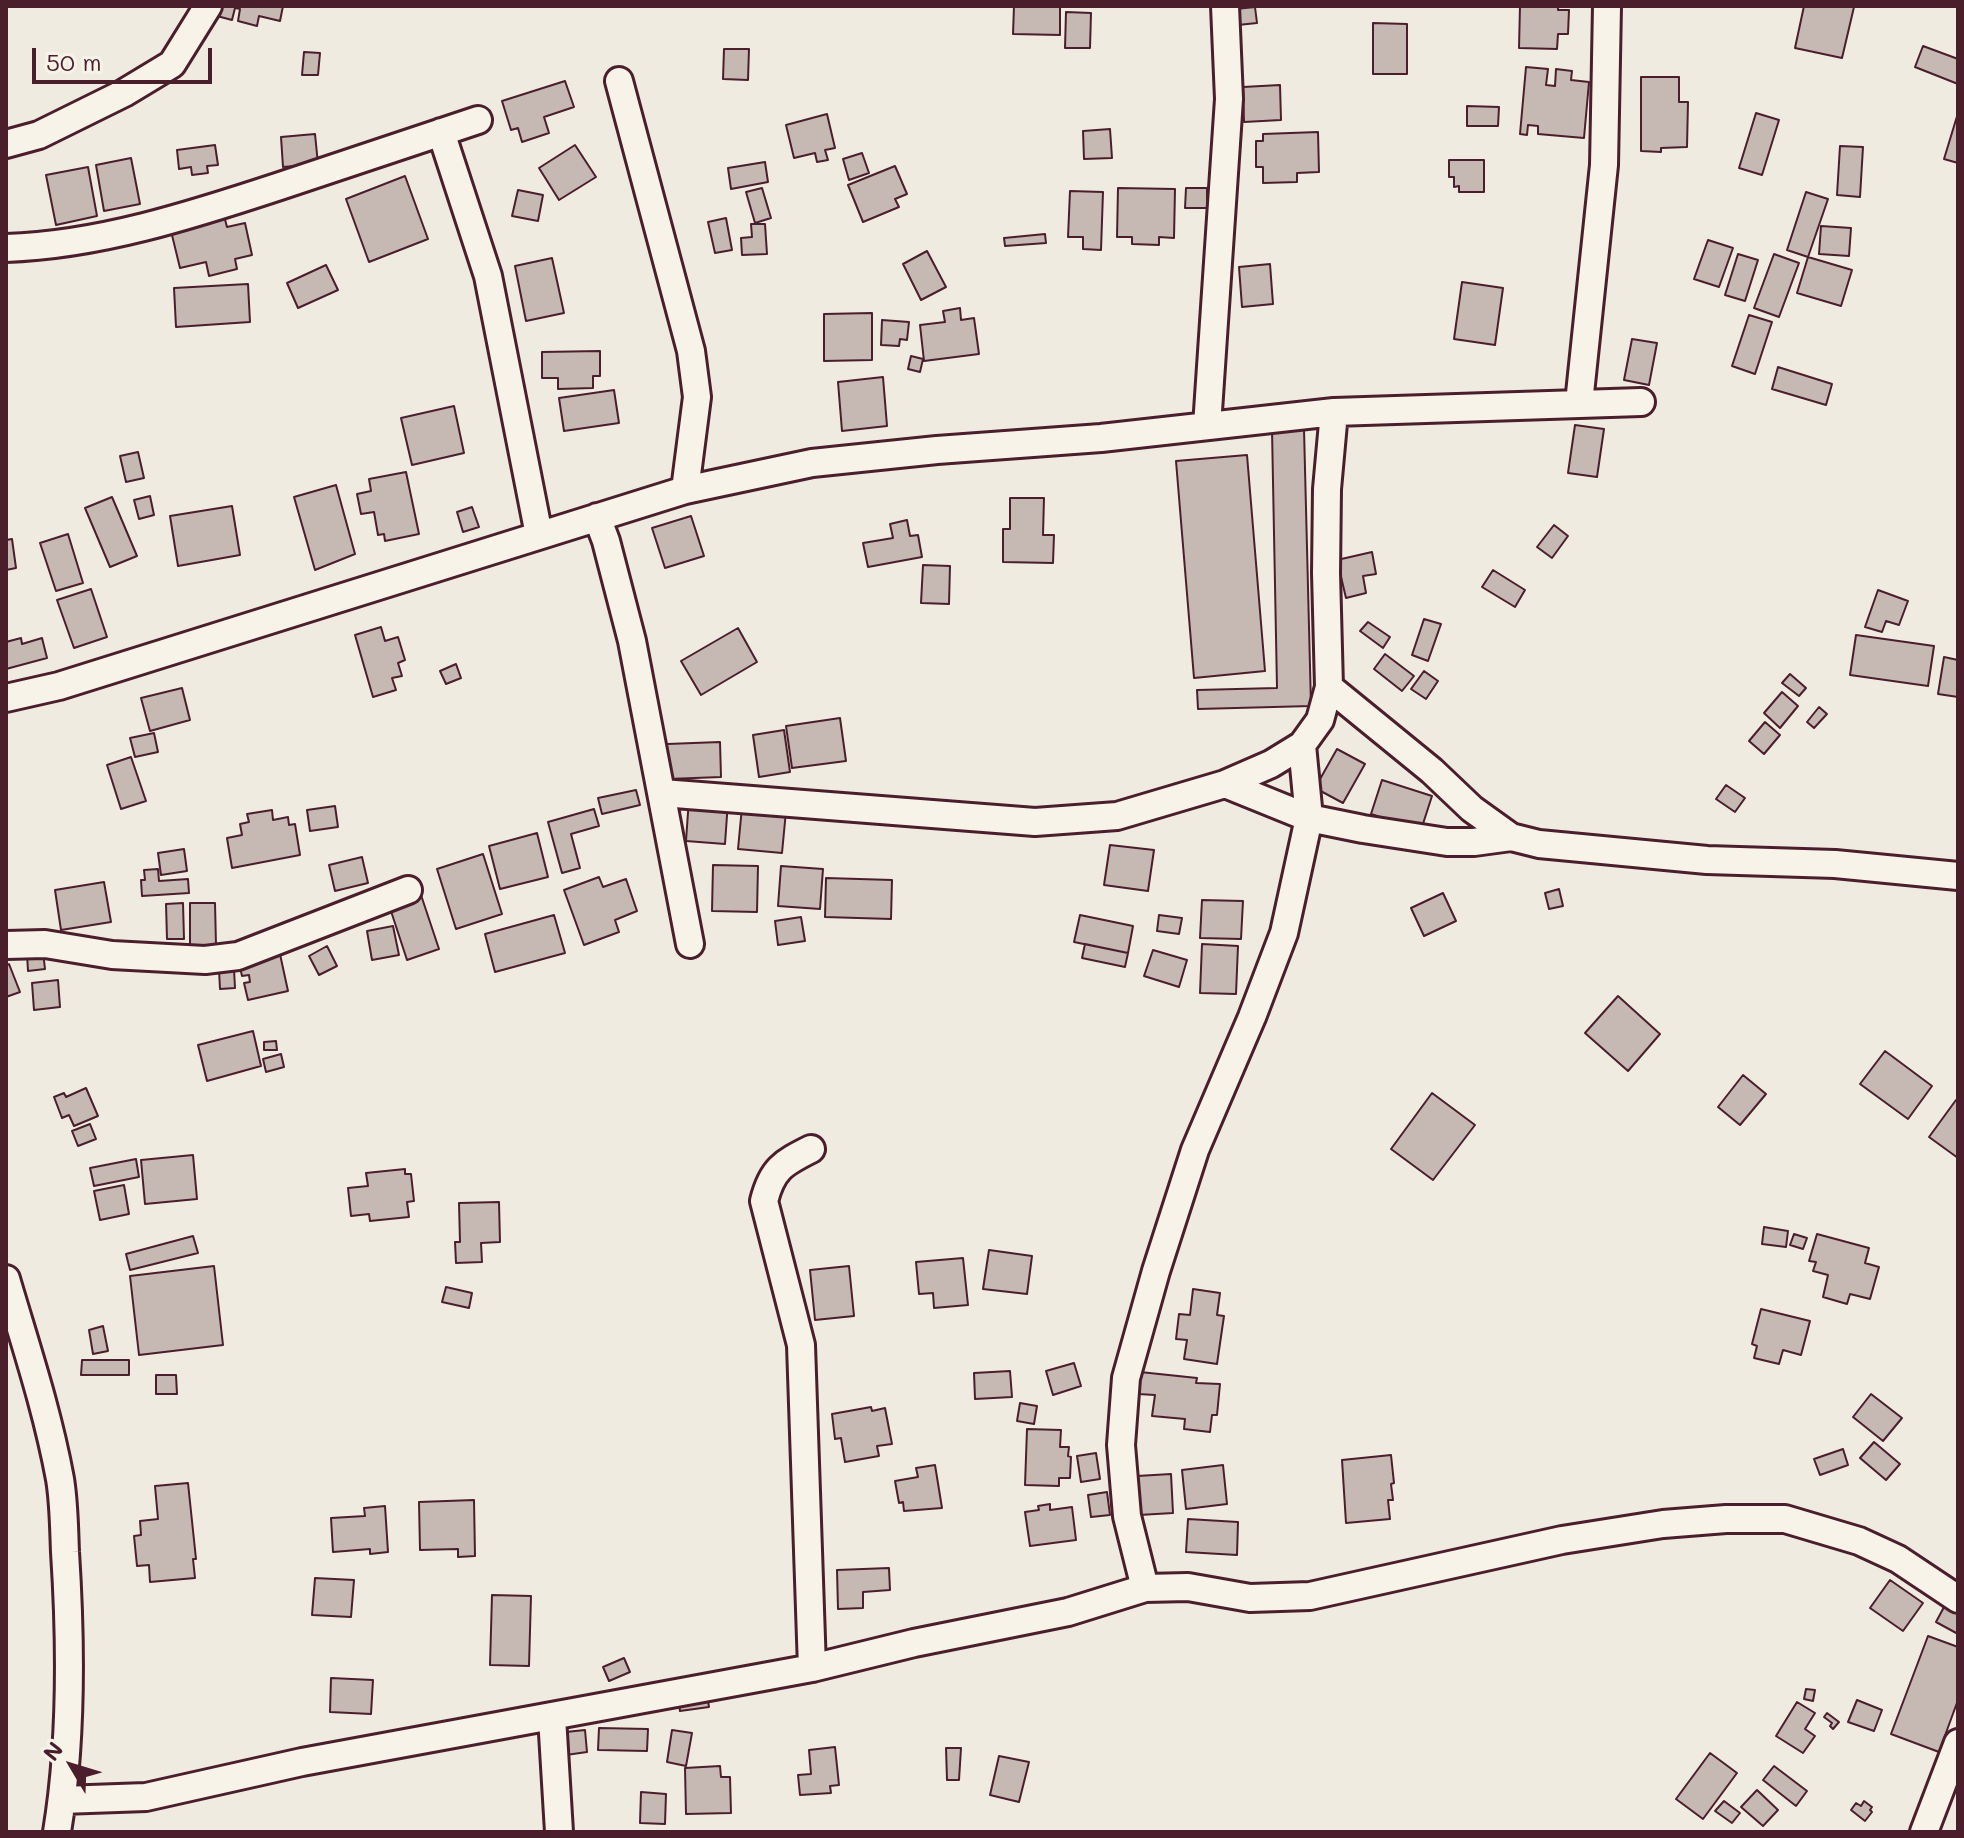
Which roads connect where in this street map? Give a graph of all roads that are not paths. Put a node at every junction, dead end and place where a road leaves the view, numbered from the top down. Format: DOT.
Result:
graph roads {
  1 [pos="208,6"];
  2 [pos="1225,6"];
  3 [pos="1607,6"];
  4 [pos="619,81"];
  5 [pos="478,120"];
  6 [pos="441,132"];
  7 [pos="6,144"];
  8 [pos="6,248"];
  9 [pos="1641,402"];
  10 [pos="1579,403"];
  11 [pos="1334,412"];
  12 [pos="1207,426"];
  13 [pos="685,490"];
  14 [pos="597,517"];
  15 [pos="539,535"];
  16 [pos="1329,687"];
  17 [pos="6,698"];
  18 [pos="1302,745"];
  19 [pos="1225,784"];
  20 [pos="662,793"];
  21 [pos="1309,818"];
  22 [pos="1511,837"];
  23 [pos="1958,876"];
  24 [pos="408,890"];
  25 [pos="690,944"];
  26 [pos="6,945"];
  27 [pos="811,1149"];
  28 [pos="6,1279"];
  29 [pos="1145,1588"];
  30 [pos="1958,1599"];
  31 [pos="812,1668"];
  32 [pos="552,1717"];
  33 [pos="1957,1752"];
  34 [pos="62,1800"];
  35 [pos="57,1832"];
  36 [pos="559,1832"];
  37 [pos="1924,1832"];
  1 -- 7 [label="street"];
  2 -- 12 [label="street"];
  3 -- 10 [label="street"];
  4 -- 13 [label="street"];
  5 -- 6 [label="street"];
  6 -- 8 [label="street"];
  6 -- 15 [label="street"];
  9 -- 10 [label="street"];
  10 -- 11 [label="street"];
  11 -- 12 [label="street"];
  11 -- 16 [label="street"];
  12 -- 13 [label="street"];
  13 -- 14 [label="street"];
  14 -- 15 [label="street"];
  14 -- 20 [label="street"];
  15 -- 17 [label="street"];
  16 -- 18 [label="street"];
  16 -- 22 [label="street"];
  18 -- 19 [label="street"];
  18 -- 21 [label="street"];
  19 -- 20 [label="street"];
  19 -- 21 [label="street"];
  20 -- 25 [label="street"];
  21 -- 22 [label="street"];
  21 -- 29 [label="street"];
  22 -- 23 [label="street"];
  24 -- 26 [label="street"];
  27 -- 31 [label="street"];
  28 -- 34 [label="street"];
  29 -- 30 [label="street"];
  29 -- 31 [label="street"];
  31 -- 32 [label="street"];
  32 -- 34 [label="street"];
  32 -- 36 [label="street"];
  33 -- 37 [label="street"];
  34 -- 35 [label="street"];
}
